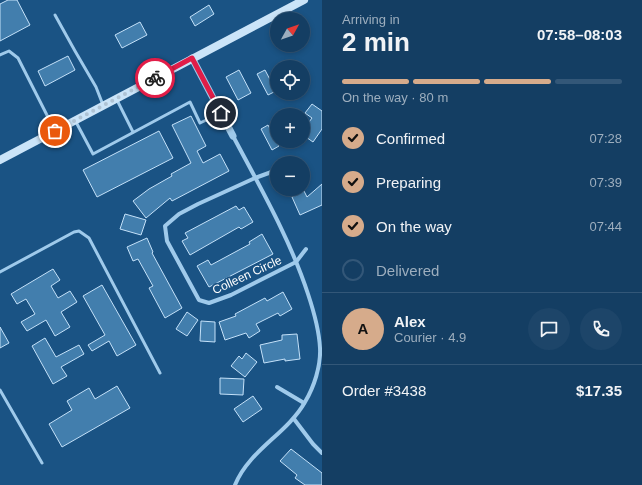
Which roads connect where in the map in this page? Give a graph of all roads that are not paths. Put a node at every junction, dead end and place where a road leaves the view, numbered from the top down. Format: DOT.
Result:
graph roads {
  1 [pos="304,0"];
  2 [pos="55,15"];
  3 [pos="0,55"];
  4 [pos="192,58"];
  5 [pos="116,98"];
  6 [pos="103,105"];
  7 [pos="221,113"];
  8 [pos="75,120"];
  9 [pos="55,131"];
  10 [pos="133,132"];
  11 [pos="233,136"];
  12 [pos="0,160"];
  13 [pos="270,173"];
  14 [pos="255,178"];
  15 [pos="306,250"];
  16 [pos="296,262"];
  17 [pos="0,272"];
  18 [pos="321,349"];
  19 [pos="160,373"];
  20 [pos="277,387"];
  21 [pos="0,390"];
  22 [pos="304,403"];
  23 [pos="294,419"];
  24 [pos="322,453"];
  25 [pos="42,463"];
  26 [pos="235,485"];
  1 -- 4 [label="main road"];
  2 -- 6 [label="lane"];
  3 -- 9 [label="lane"];
  4 -- 5 [label="main road"];
  4 -- 7 [label="street"];
  5 -- 6 [label="main road"];
  5 -- 10 [label="lane"];
  6 -- 8 [label="main road"];
  7 -- 10 [label="lane"];
  7 -- 11 [label="street"];
  8 -- 9 [label="main road"];
  8 -- 10 [label="lane"];
  9 -- 12 [label="main road"];
  11 -- 14 [label="street"];
  13 -- 14 [label="street"];
  14 -- 16 [label="street"];
  14 -- 16 [label="street, Colleen Circle"];
  15 -- 16 [label="street"];
  16 -- 18 [label="street"];
  17 -- 19 [label="lane"];
  18 -- 22 [label="street"];
  20 -- 22 [label="street"];
  21 -- 25 [label="lane"];
  22 -- 23 [label="street"];
  23 -- 24 [label="street"];
  23 -- 26 [label="street"];
}
